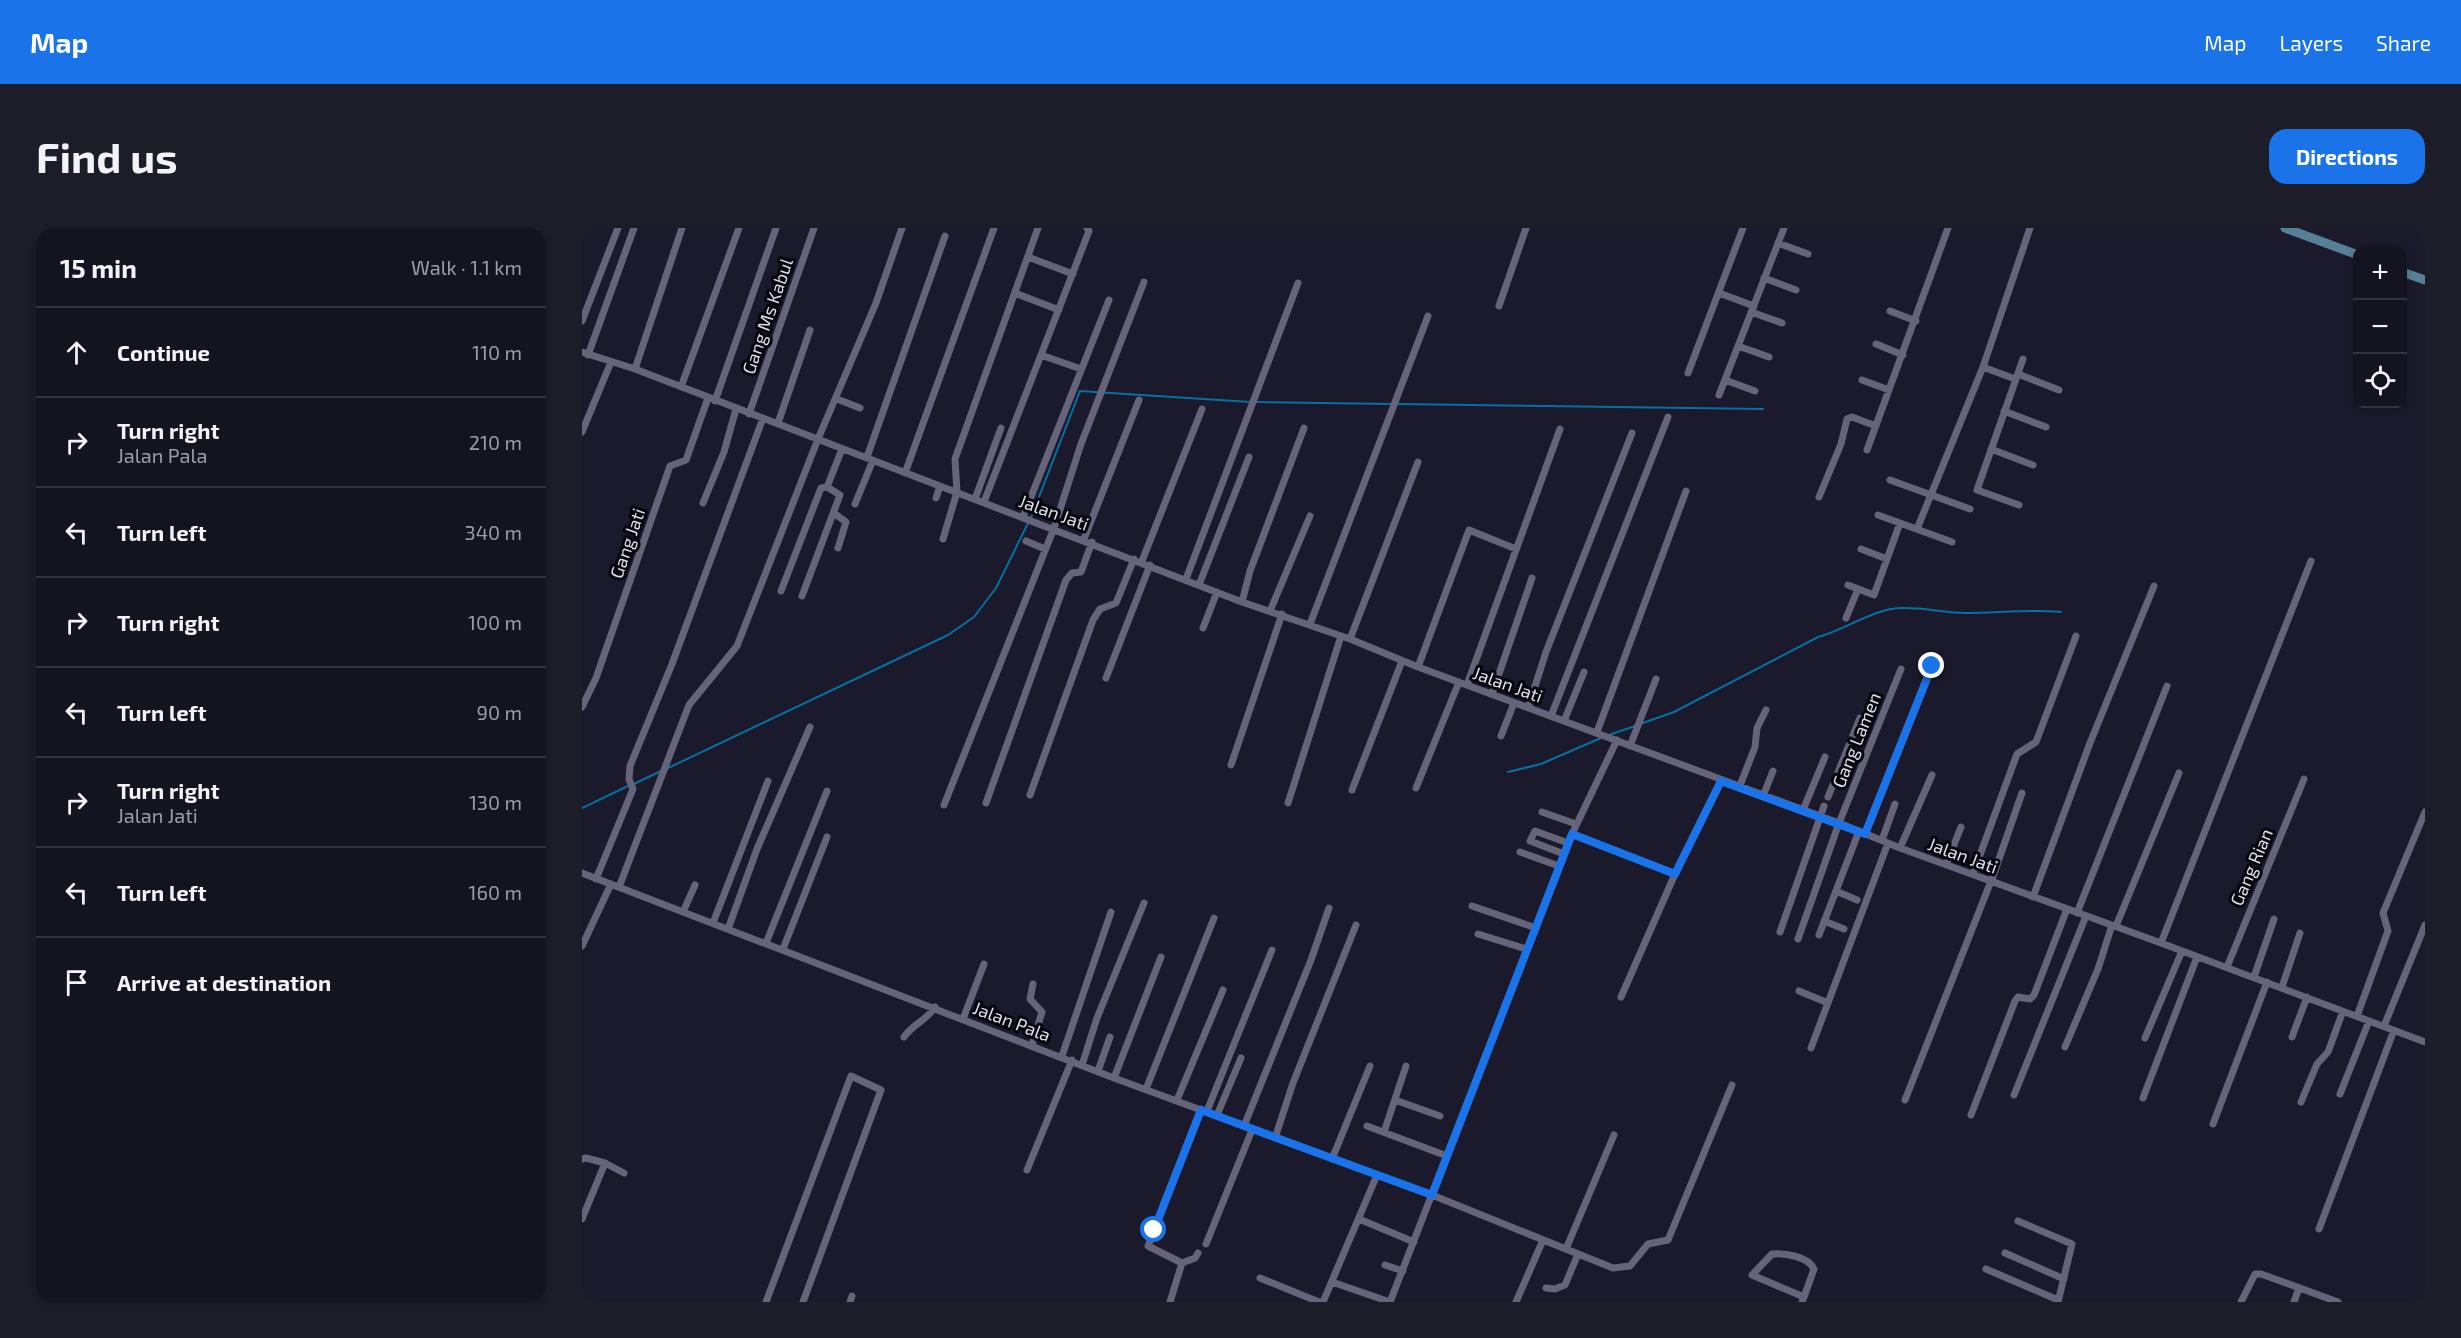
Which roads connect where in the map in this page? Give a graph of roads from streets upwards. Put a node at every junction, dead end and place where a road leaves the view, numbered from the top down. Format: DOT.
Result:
graph roads {
  1 [pos="618,228"];
  2 [pos="634,228"];
  3 [pos="682,228"];
  4 [pos="739,228"];
  5 [pos="776,228"];
  6 [pos="814,228"];
  7 [pos="902,228"];
  8 [pos="994,228"];
  9 [pos="1038,228"];
  10 [pos="1087,228"];
  11 [pos="1526,228"];
  12 [pos="1743,228"];
  13 [pos="1784,228"];
  14 [pos="1948,228"];
  15 [pos="2030,228"];
  16 [pos="2285,228"];
  17 [pos="945,236"];
  18 [pos="1778,243"];
  19 [pos="2353,253"];
  20 [pos="1808,254"];
  21 [pos="1028,257"];
  22 [pos="2407,273"];
  23 [pos="1072,274"];
  24 [pos="1764,278"];
  25 [pos="2425,280"];
  26 [pos="1144,282"];
  27 [pos="1298,283"];
  28 [pos="1796,290"];
  29 [pos="1015,293"];
  30 [pos="1719,293"];
  31 [pos="1109,300"];
  32 [pos="1499,306"];
  33 [pos="1752,309"];
  34 [pos="1059,310"];
  35 [pos="1890,311"];
  36 [pos="1428,316"];
  37 [pos="582,321"];
  38 [pos="1916,321"];
  39 [pos="1782,323"];
  40 [pos="810,330"];
  41 [pos="1876,344"];
  42 [pos="1738,346"];
  43 [pos="585,354"];
  44 [pos="1903,355"];
  45 [pos="1041,356"];
  46 [pos="1769,357"];
  47 [pos="2023,359"];
  48 [pos="611,362"];
  49 [pos="1983,367"];
  50 [pos="635,369"];
  51 [pos="1081,369"];
  52 [pos="1688,373"];
  53 [pos="2016,376"];
  54 [pos="1725,380"];
  55 [pos="1862,380"];
  56 [pos="681,387"];
  57 [pos="1889,390"];
  58 [pos="2059,390"];
  59 [pos="1755,391"];
  60 [pos="1719,395"];
  61 [pos="712,399"];
  62 [pos="837,399"];
  63 [pos="1139,400"];
  64 [pos="860,408"];
  65 [pos="1202,409"];
  66 [pos="736,410"];
  67 [pos="2004,411"];
  68 [pos="749,414"];
  69 [pos="1668,417"];
  70 [pos="763,418"];
  71 [pos="778,423"];
  72 [pos="1876,426"];
  73 [pos="2046,427"];
  74 [pos="1001,428"];
  75 [pos="1304,428"];
  76 [pos="1560,429"];
  77 [pos="582,432"];
  78 [pos="1632,433"];
  79 [pos="818,439"];
  80 [pos="842,449"];
  81 [pos="1991,449"];
  82 [pos="1867,450"];
  83 [pos="870,458"];
  84 [pos="1249,458"];
  85 [pos="1418,462"];
  86 [pos="2033,465"];
  87 [pos="905,472"];
  88 [pos="1890,480"];
  89 [pos="940,486"];
  90 [pos="827,487"];
  91 [pos="1686,491"];
  92 [pos="957,492"];
  93 [pos="1931,495"];
  94 [pos="1818,497"];
  95 [pos="936,498"];
  96 [pos="975,499"];
  97 [pos="984,502"];
  98 [pos="703,503"];
  99 [pos="855,504"];
  100 [pos="2019,505"];
  101 [pos="1971,509"];
  102 [pos="834,513"];
  103 [pos="1878,515"];
  104 [pos="1310,516"];
  105 [pos="1025,518"];
  106 [pos="1900,523"];
  107 [pos="1054,528"];
  108 [pos="1917,529"];
  109 [pos="943,539"];
  110 [pos="1026,541"];
  111 [pos="1088,541"];
  112 [pos="1952,542"];
  113 [pos="838,548"];
  114 [pos="1045,549"];
  115 [pos="1516,549"];
  116 [pos="1861,549"];
  117 [pos="1134,559"];
  118 [pos="1887,559"];
  119 [pos="1142,561"];
  120 [pos="2311,561"];
  121 [pos="1150,565"];
  122 [pos="1532,578"];
  123 [pos="1186,579"];
  124 [pos="1199,585"];
  125 [pos="1848,585"];
  126 [pos="2154,586"];
  127 [pos="1858,589"];
  128 [pos="782,591"];
  129 [pos="1217,592"];
  130 [pos="802,596"];
  131 [pos="1242,602"];
  132 [pos="1270,611"];
  133 [pos="1282,614"];
  134 [pos="1846,618"];
  135 [pos="1310,624"];
  136 [pos="1203,628"];
  137 [pos="1341,636"];
  138 [pos="2076,636"];
  139 [pos="1350,639"];
  140 [pos="1402,660"];
  141 [pos="1932,666"];
  142 [pos="1418,668"];
  143 [pos="1901,669"];
  144 [pos="1584,672"];
  145 [pos="1106,678"];
  146 [pos="1656,679"];
  147 [pos="1459,682"];
  148 [pos="1467,685"];
  149 [pos="2167,686"];
  150 [pos="1492,694"];
  151 [pos="1514,703"];
  152 [pos="582,707"];
  153 [pos="1528,708"];
  154 [pos="1766,710"];
  155 [pos="1551,716"];
  156 [pos="1860,718"];
  157 [pos="1564,721"];
  158 [pos="810,727"];
  159 [pos="1599,733"];
  160 [pos="1501,736"];
  161 [pos="1614,739"];
  162 [pos="1630,746"];
  163 [pos="1825,757"];
  164 [pos="1231,765"];
  165 [pos="1773,771"];
  166 [pos="2179,772"];
  167 [pos="1932,775"];
  168 [pos="2304,778"];
  169 [pos="768,781"];
  170 [pos="1721,781"];
  171 [pos="1416,788"];
  172 [pos="1739,788"];
  173 [pos="1352,790"];
  174 [pos="827,792"];
  175 [pos="2022,793"];
  176 [pos="1030,795"];
  177 [pos="1763,796"];
  178 [pos="1828,797"];
  179 [pos="986,803"];
  180 [pos="1288,803"];
  181 [pos="1895,804"];
  182 [pos="944,805"];
  183 [pos="1824,806"];
  184 [pos="1803,810"];
  185 [pos="1542,812"];
  186 [pos="2425,812"];
  187 [pos="1821,817"];
  188 [pos="1839,823"];
  189 [pos="1576,824"];
  190 [pos="1961,827"];
  191 [pos="1862,833"];
  192 [pos="1572,834"];
  193 [pos="827,837"];
  194 [pos="1885,842"];
  195 [pos="1568,843"];
  196 [pos="1900,848"];
  197 [pos="1521,852"];
  198 [pos="1564,854"];
  199 [pos="1946,865"];
  200 [pos="1559,866"];
  201 [pos="582,873"];
  202 [pos="1675,874"];
  203 [pos="1973,874"];
  204 [pos="596,879"];
  205 [pos="1991,881"];
  206 [pos="611,884"];
  207 [pos="695,885"];
  208 [pos="619,887"];
  209 [pos="1836,891"];
  210 [pos="2033,897"];
  211 [pos="1857,900"];
  212 [pos="1144,903"];
  213 [pos="1472,906"];
  214 [pos="1329,908"];
  215 [pos="2067,909"];
  216 [pos="683,912"];
  217 [pos="1111,912"];
  218 [pos="2077,913"];
  219 [pos="2086,916"];
  220 [pos="1214,918"];
  221 [pos="2274,919"];
  222 [pos="1824,921"];
  223 [pos="713,923"];
  224 [pos="1356,925"];
  225 [pos="2425,925"];
  226 [pos="2114,926"];
  227 [pos="1536,928"];
  228 [pos="728,929"];
  229 [pos="1844,929"];
  230 [pos="1780,932"];
  231 [pos="2300,933"];
  232 [pos="1478,934"];
  233 [pos="1819,935"];
  234 [pos="1798,939"];
  235 [pos="2161,942"];
  236 [pos="766,943"];
  237 [pos="582,946"];
  238 [pos="783,949"];
  239 [pos="1526,949"];
  240 [pos="1272,950"];
  241 [pos="2182,951"];
  242 [pos="1161,957"];
  243 [pos="2197,957"];
  244 [pos="984,964"];
  245 [pos="2227,968"];
  246 [pos="2254,977"];
  247 [pos="2267,982"];
  248 [pos="1033,984"];
  249 [pos="2282,987"];
  250 [pos="1222,990"];
  251 [pos="1798,991"];
  252 [pos="1621,997"];
  253 [pos="2307,997"];
  254 [pos="1828,1003"];
  255 [pos="934,1008"];
  256 [pos="2343,1011"];
  257 [pos="2357,1016"];
  258 [pos="963,1019"];
  259 [pos="2369,1021"];
  260 [pos="2384,1026"];
  261 [pos="2394,1030"];
  262 [pos="904,1037"];
  263 [pos="1110,1037"];
  264 [pos="2292,1037"];
  265 [pos="2145,1038"];
  266 [pos="2425,1042"];
  267 [pos="1032,1045"];
  268 [pos="2065,1047"];
  269 [pos="1811,1048"];
  270 [pos="1062,1056"];
  271 [pos="1241,1058"];
  272 [pos="1072,1060"];
  273 [pos="1082,1065"];
  274 [pos="1370,1066"];
  275 [pos="1406,1066"];
  276 [pos="1098,1071"];
  277 [pos="1114,1078"];
  278 [pos="1732,1085"];
  279 [pos="1146,1089"];
  280 [pos="2340,1094"];
  281 [pos="2014,1095"];
  282 [pos="2143,1098"];
  283 [pos="1177,1100"];
  284 [pos="1395,1100"];
  285 [pos="1905,1100"];
  286 [pos="2301,1102"];
  287 [pos="1204,1110"];
  288 [pos="1218,1115"];
  289 [pos="1971,1115"];
  290 [pos="1440,1116"];
  291 [pos="2213,1124"];
  292 [pos="1244,1126"];
  293 [pos="1368,1126"];
  294 [pos="1252,1130"];
  295 [pos="1384,1132"];
  296 [pos="1614,1135"];
  297 [pos="1275,1137"];
  298 [pos="1447,1156"];
  299 [pos="1332,1159"];
  300 [pos="582,1160"];
  301 [pos="604,1163"];
  302 [pos="1027,1170"];
  303 [pos="624,1173"];
  304 [pos="1377,1175"];
  305 [pos="1432,1195"];
  306 [pos="582,1219"];
  307 [pos="1359,1219"];
  308 [pos="2018,1221"];
  309 [pos="2319,1229"];
  310 [pos="1543,1240"];
  311 [pos="1414,1242"];
  312 [pos="1206,1244"];
  313 [pos="1566,1249"];
  314 [pos="2005,1252"];
  315 [pos="1198,1253"];
  316 [pos="1578,1254"];
  317 [pos="1182,1263"];
  318 [pos="1385,1265"];
  319 [pos="1986,1269"];
  320 [pos="1403,1271"];
  321 [pos="1260,1278"];
  322 [pos="2064,1279"];
  323 [pos="1332,1282"];
  324 [pos="1546,1288"];
  325 [pos="2299,1288"];
  326 [pos="1803,1300"];
  327 [pos="2058,1301"];
  328 [pos="766,1302"];
  329 [pos="803,1302"];
  330 [pos="1170,1302"];
  331 [pos="1321,1302"];
  332 [pos="1390,1302"];
  333 [pos="1516,1302"];
  334 [pos="2241,1302"];
  335 [pos="2294,1302"];
  336 [pos="2338,1302"];
  1 -- 37 [label="street"];
  2 -- 43 [label="street"];
  3 -- 50 [label="street"];
  4 -- 56 [label="street"];
  5 -- 61 [label="street, Gang Jati"];
  6 -- 68 [label="street, Gang Ms Kabul"];
  7 -- 62 [label="street"];
  8 -- 87 [label="street"];
  9 -- 21 [label="street"];
  10 -- 23 [label="street"];
  11 -- 32 [label="street"];
  12 -- 30 [label="street"];
  13 -- 18 [label="street"];
  14 -- 38 [label="street"];
  15 -- 49 [label="street"];
  16 -- 19 [label="street"];
  17 -- 83 [label="street"];
  18 -- 20 [label="street"];
  18 -- 24 [label="street"];
  21 -- 23 [label="street"];
  21 -- 29 [label="street"];
  22 -- 25 [label="street"];
  23 -- 34 [label="street"];
  24 -- 28 [label="street"];
  24 -- 33 [label="street"];
  26 -- 107 [label="street"];
  27 -- 123 [label="street"];
  29 -- 34 [label="street"];
  29 -- 92 [label="street"];
  30 -- 33 [label="street"];
  30 -- 52 [label="street"];
  31 -- 51 [label="street"];
  33 -- 39 [label="street"];
  33 -- 42 [label="street"];
  34 -- 45 [label="street"];
  35 -- 38 [label="street"];
  36 -- 135 [label="street"];
  38 -- 44 [label="street"];
  40 -- 71 [label="street"];
  41 -- 44 [label="street"];
  42 -- 46 [label="street"];
  42 -- 54 [label="street"];
  43 -- 48 [label="street, Jalan Jati"];
  44 -- 57 [label="street"];
  45 -- 51 [label="street"];
  45 -- 97 [label="street"];
  47 -- 53 [label="street"];
  48 -- 50 [label="street, Jalan Jati"];
  48 -- 77 [label="street"];
  49 -- 53 [label="street"];
  49 -- 93 [label="street"];
  50 -- 56 [label="street, Jalan Jati"];
  51 -- 105 [label="street"];
  53 -- 58 [label="street"];
  53 -- 67 [label="street"];
  54 -- 59 [label="street"];
  54 -- 60 [label="street"];
  55 -- 57 [label="street"];
  56 -- 61 [label="street, Jalan Jati"];
  57 -- 72 [label="street"];
  61 -- 66 [label="street, Jalan Jati"];
  61 -- 152 [label="street, Gang Jati"];
  62 -- 64 [label="street"];
  62 -- 79 [label="street"];
  63 -- 111 [label="street"];
  65 -- 119 [label="street"];
  66 -- 68 [label="street, Jalan Jati"];
  66 -- 98 [label="street"];
  67 -- 73 [label="street"];
  67 -- 81 [label="street"];
  68 -- 70 [label="street, Jalan Jati"];
  69 -- 155 [label="street"];
  70 -- 71 [label="street, Jalan Jati"];
  70 -- 204 [label="street"];
  71 -- 79 [label="street, Jalan Jati"];
  72 -- 82 [label="street"];
  72 -- 94 [label="street"];
  74 -- 96 [label="street"];
  75 -- 131 [label="street"];
  76 -- 115 [label="street"];
  78 -- 153 [label="street"];
  79 -- 80 [label="street, Jalan Jati"];
  79 -- 208 [label="street"];
  80 -- 83 [label="street, Jalan Jati"];
  80 -- 90 [label="street"];
  81 -- 86 [label="street"];
  81 -- 100 [label="street"];
  83 -- 87 [label="street, Jalan Jati"];
  83 -- 99 [label="street"];
  84 -- 124 [label="street"];
  85 -- 139 [label="street"];
  87 -- 89 [label="street, Jalan Jati"];
  88 -- 93 [label="street"];
  89 -- 92 [label="street, Jalan Jati"];
  89 -- 95 [label="street"];
  90 -- 102 [label="street"];
  90 -- 128 [label="street"];
  91 -- 159 [label="street"];
  92 -- 96 [label="street, Jalan Jati"];
  92 -- 109 [label="street"];
  93 -- 101 [label="street"];
  93 -- 108 [label="street"];
  96 -- 97 [label="street, Jalan Jati"];
  97 -- 105 [label="street, Jalan Jati"];
  102 -- 113 [label="street"];
  102 -- 130 [label="street"];
  103 -- 106 [label="street"];
  104 -- 132 [label="street"];
  105 -- 107 [label="street, Jalan Jati"];
  106 -- 108 [label="street"];
  106 -- 118 [label="street"];
  107 -- 111 [label="street, Jalan Jati"];
  107 -- 114 [label="street"];
  108 -- 112 [label="street"];
  110 -- 114 [label="street"];
  111 -- 117 [label="street, Jalan Jati"];
  111 -- 179 [label="street"];
  114 -- 182 [label="street"];
  115 -- 142 [label="street"];
  115 -- 148 [label="street"];
  116 -- 118 [label="street"];
  117 -- 119 [label="street, Jalan Jati"];
  117 -- 176 [label="street"];
  118 -- 127 [label="street"];
  119 -- 121 [label="street, Jalan Jati"];
  120 -- 235 [label="street"];
  121 -- 123 [label="street, Jalan Jati"];
  121 -- 145 [label="street"];
  122 -- 150 [label="street"];
  123 -- 124 [label="street, Jalan Jati"];
  124 -- 129 [label="street, Jalan Jati"];
  125 -- 127 [label="street"];
  126 -- 210 [label="street"];
  127 -- 134 [label="street"];
  129 -- 131 [label="street, Jalan Jati"];
  129 -- 136 [label="street"];
  131 -- 132 [label="street, Jalan Jati"];
  132 -- 133 [label="street, Jalan Jati"];
  133 -- 135 [label="street, Jalan Jati"];
  133 -- 164 [label="street"];
  135 -- 137 [label="street, Jalan Jati"];
  137 -- 139 [label="street, Jalan Jati"];
  137 -- 180 [label="street"];
  138 -- 203 [label="street"];
  139 -- 140 [label="street, Jalan Jati"];
  140 -- 142 [label="street, Jalan Jati"];
  140 -- 173 [label="street"];
  141 -- 191 [label="street"];
  142 -- 147 [label="street, Jalan Jati"];
  143 -- 188 [label="street, Gang Lamen"];
  144 -- 157 [label="street"];
  146 -- 162 [label="street"];
  147 -- 148 [label="street, Jalan Jati"];
  147 -- 171 [label="street"];
  148 -- 150 [label="street, Jalan Jati"];
  149 -- 218 [label="street"];
  150 -- 151 [label="street, Jalan Jati"];
  151 -- 153 [label="street, Jalan Jati"];
  151 -- 160 [label="street"];
  153 -- 155 [label="street, Jalan Jati"];
  154 -- 172 [label="street"];
  155 -- 157 [label="street, Jalan Jati"];
  156 -- 178 [label="street"];
  157 -- 159 [label="street, Jalan Jati"];
  158 -- 228 [label="street"];
  159 -- 161 [label="street, Jalan Jati"];
  161 -- 162 [label="street, Jalan Jati"];
  161 -- 189 [label="street"];
  162 -- 170 [label="street, Jalan Jati"];
  163 -- 184 [label="street"];
  165 -- 177 [label="street"];
  166 -- 226 [label="street"];
  167 -- 196 [label="street"];
  168 -- 245 [label="street, Gang Rian"];
  169 -- 223 [label="street"];
  170 -- 172 [label="street, Jalan Jati"];
  170 -- 202 [label="street"];
  172 -- 177 [label="street, Jalan Jati"];
  174 -- 236 [label="street"];
  175 -- 205 [label="street"];
  177 -- 184 [label="street, Jalan Jati"];
  181 -- 194 [label="street"];
  183 -- 187 [label="street"];
  184 -- 187 [label="street, Jalan Jati"];
  185 -- 189 [label="street"];
  186 -- 257 [label="street"];
  187 -- 188 [label="street, Jalan Jati"];
  187 -- 230 [label="street"];
  188 -- 191 [label="street, Jalan Jati"];
  188 -- 234 [label="street, Gang Lamen"];
  189 -- 192 [label="street"];
  190 -- 199 [label="street"];
  191 -- 194 [label="street, Jalan Jati"];
  191 -- 209 [label="street"];
  192 -- 195 [label="street"];
  192 -- 202 [label="street"];
  193 -- 238 [label="street"];
  194 -- 196 [label="street, Jalan Jati"];
  194 -- 254 [label="street"];
  195 -- 198 [label="street"];
  195 -- 198 [label="street"];
  196 -- 199 [label="street, Jalan Jati"];
  197 -- 200 [label="street"];
  198 -- 200 [label="street"];
  199 -- 203 [label="street, Jalan Jati"];
  200 -- 227 [label="street"];
  201 -- 204 [label="street, Jalan Pala"];
  202 -- 252 [label="street"];
  203 -- 205 [label="street, Jalan Jati"];
  204 -- 206 [label="street, Jalan Pala"];
  205 -- 210 [label="street, Jalan Jati"];
  205 -- 285 [label="street"];
  206 -- 208 [label="street, Jalan Pala"];
  206 -- 237 [label="street"];
  207 -- 216 [label="street"];
  208 -- 216 [label="street, Jalan Pala"];
  209 -- 211 [label="street"];
  209 -- 222 [label="street"];
  210 -- 215 [label="street, Jalan Jati"];
  212 -- 273 [label="street"];
  213 -- 227 [label="street"];
  214 -- 292 [label="street"];
  215 -- 218 [label="street, Jalan Jati"];
  215 -- 289 [label="street"];
  216 -- 223 [label="street, Jalan Pala"];
  217 -- 270 [label="street"];
  218 -- 219 [label="street, Jalan Jati"];
  219 -- 226 [label="street, Jalan Jati"];
  219 -- 281 [label="street"];
  220 -- 279 [label="street"];
  221 -- 246 [label="street"];
  222 -- 229 [label="street"];
  222 -- 233 [label="street"];
  223 -- 228 [label="street, Jalan Pala"];
  224 -- 297 [label="street"];
  225 -- 260 [label="street"];
  226 -- 235 [label="street, Jalan Jati"];
  226 -- 268 [label="street"];
  227 -- 239 [label="street"];
  228 -- 236 [label="street, Jalan Pala"];
  231 -- 249 [label="street"];
  232 -- 239 [label="street"];
  235 -- 241 [label="street, Jalan Jati"];
  236 -- 238 [label="street, Jalan Pala"];
  238 -- 255 [label="street, Jalan Pala"];
  239 -- 298 [label="street"];
  240 -- 287 [label="street"];
  241 -- 243 [label="street, Jalan Jati"];
  241 -- 265 [label="street"];
  242 -- 277 [label="street"];
  243 -- 245 [label="street, Jalan Jati"];
  243 -- 282 [label="street"];
  244 -- 258 [label="street"];
  245 -- 246 [label="street, Jalan Jati"];
  246 -- 247 [label="street, Jalan Jati"];
  247 -- 249 [label="street, Jalan Jati"];
  247 -- 291 [label="street"];
  248 -- 267 [label="street"];
  249 -- 253 [label="street, Jalan Jati"];
  250 -- 283 [label="street"];
  251 -- 254 [label="street"];
  253 -- 256 [label="street, Jalan Jati"];
  253 -- 264 [label="street"];
  254 -- 269 [label="street"];
  255 -- 258 [label="street, Jalan Pala"];
  255 -- 262 [label="street"];
  256 -- 257 [label="street, Jalan Jati"];
  256 -- 286 [label="street"];
  257 -- 259 [label="street, Jalan Jati"];
  258 -- 267 [label="street, Jalan Pala"];
  259 -- 260 [label="street, Jalan Jati"];
  259 -- 280 [label="street"];
  260 -- 261 [label="street, Jalan Jati"];
  261 -- 266 [label="street, Jalan Jati"];
  261 -- 309 [label="street"];
  263 -- 276 [label="street"];
  267 -- 270 [label="street, Jalan Pala"];
  270 -- 272 [label="street, Jalan Pala"];
  271 -- 288 [label="street"];
  272 -- 273 [label="street, Jalan Pala"];
  272 -- 302 [label="street"];
  273 -- 276 [label="street, Jalan Pala"];
  274 -- 299 [label="street"];
  275 -- 284 [label="street"];
  276 -- 277 [label="street, Jalan Pala"];
  277 -- 279 [label="street, Jalan Pala"];
  278 -- 316 [label="street, Jalan Pala"];
  279 -- 283 [label="street, Jalan Pala"];
  283 -- 287 [label="street, Jalan Pala"];
  284 -- 290 [label="street"];
  284 -- 295 [label="street"];
  287 -- 288 [label="street, Jalan Pala"];
  287 -- 317 [label="street"];
  288 -- 292 [label="street, Jalan Pala"];
  292 -- 294 [label="street, Jalan Pala"];
  293 -- 295 [label="street"];
  294 -- 297 [label="street, Jalan Pala"];
  294 -- 312 [label="street"];
  295 -- 298 [label="street"];
  296 -- 313 [label="street"];
  297 -- 299 [label="street, Jalan Pala"];
  298 -- 305 [label="street"];
  299 -- 304 [label="street, Jalan Pala"];
  300 -- 301 [label="street"];
  301 -- 303 [label="street"];
  301 -- 306 [label="street"];
  304 -- 305 [label="street, Jalan Pala"];
  304 -- 307 [label="street"];
  305 -- 310 [label="street, Jalan Pala"];
  305 -- 311 [label="street"];
  307 -- 311 [label="street"];
  307 -- 323 [label="street"];
  308 -- 322 [label="street"];
  310 -- 313 [label="street, Jalan Pala"];
  310 -- 333 [label="street"];
  311 -- 320 [label="street"];
  313 -- 316 [label="street, Jalan Pala"];
  314 -- 322 [label="street"];
  315 -- 317 [label="street"];
  316 -- 324 [label="street"];
  317 -- 330 [label="street"];
  318 -- 320 [label="street"];
  319 -- 327 [label="street"];
  320 -- 332 [label="street"];
  321 -- 331 [label="street"];
  322 -- 327 [label="street"];
  323 -- 331 [label="street"];
  323 -- 332 [label="street"];
  325 -- 334 [label="street"];
  325 -- 335 [label="street"];
  325 -- 336 [label="street"];
  326 -- 326 [label="street"];
  328 -- 329 [label="street"];
}
